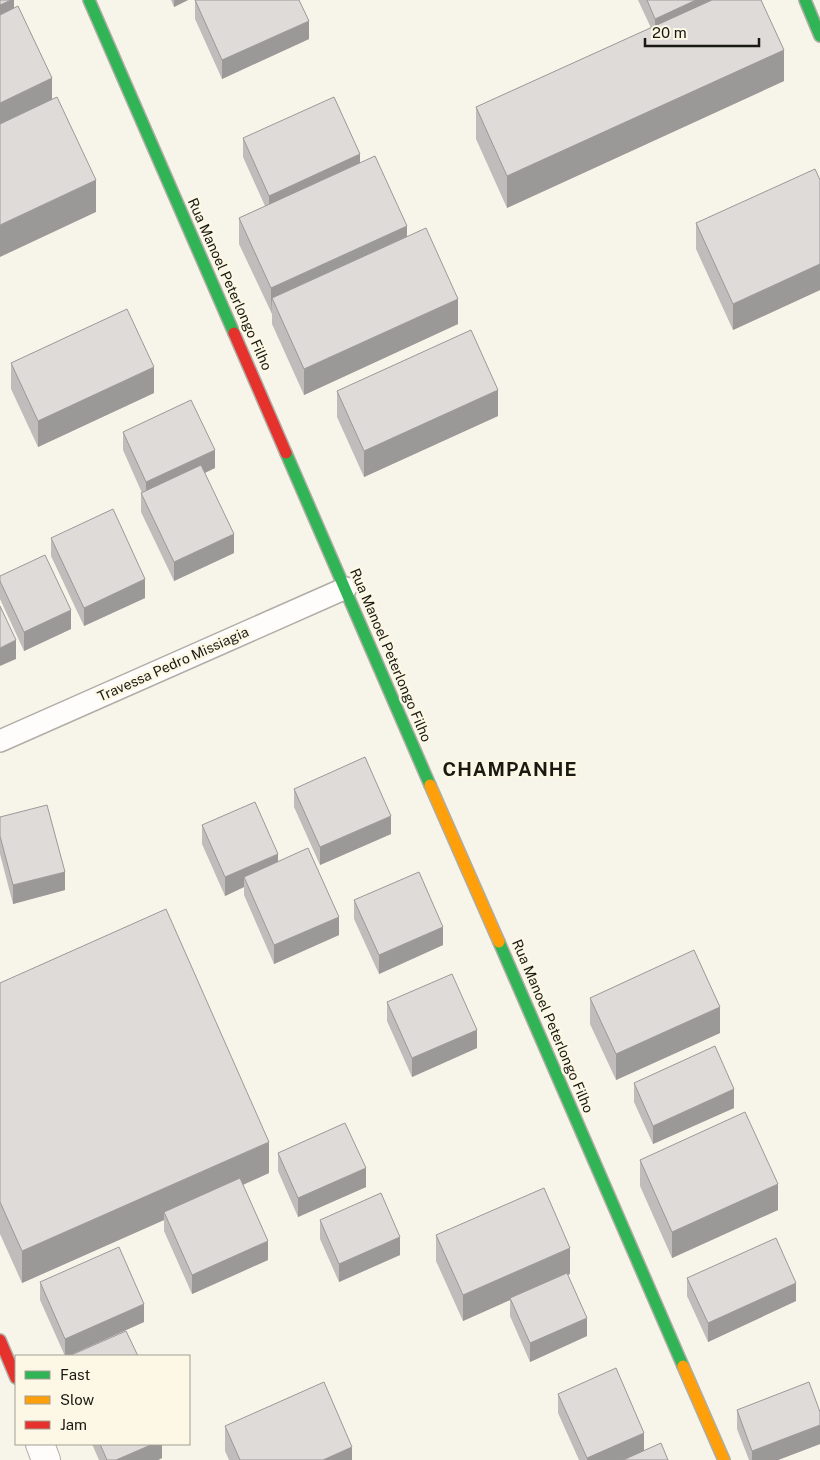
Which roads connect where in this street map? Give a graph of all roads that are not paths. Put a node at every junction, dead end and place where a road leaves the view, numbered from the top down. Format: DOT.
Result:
graph roads {
  1 [pos="89,0"];
  2 [pos="805,0"];
  3 [pos="820,36"];
  4 [pos="346,588"];
  5 [pos="0,741"];
  6 [pos="0,1340"];
  7 [pos="15,1376"];
  8 [pos="40,1445"];
  9 [pos="46,1460"];
  10 [pos="724,1460"];
  1 -- 4 [label="street, Rua Manoel Peterlongo Filho"];
  2 -- 3 [label="street"];
  4 -- 5 [label="lane, Travessa Pedro Missiagia"];
  4 -- 10 [label="street, Rua Manoel Peterlongo Filho"];
  6 -- 7 [label="street"];
  8 -- 9 [label="street"];
}
